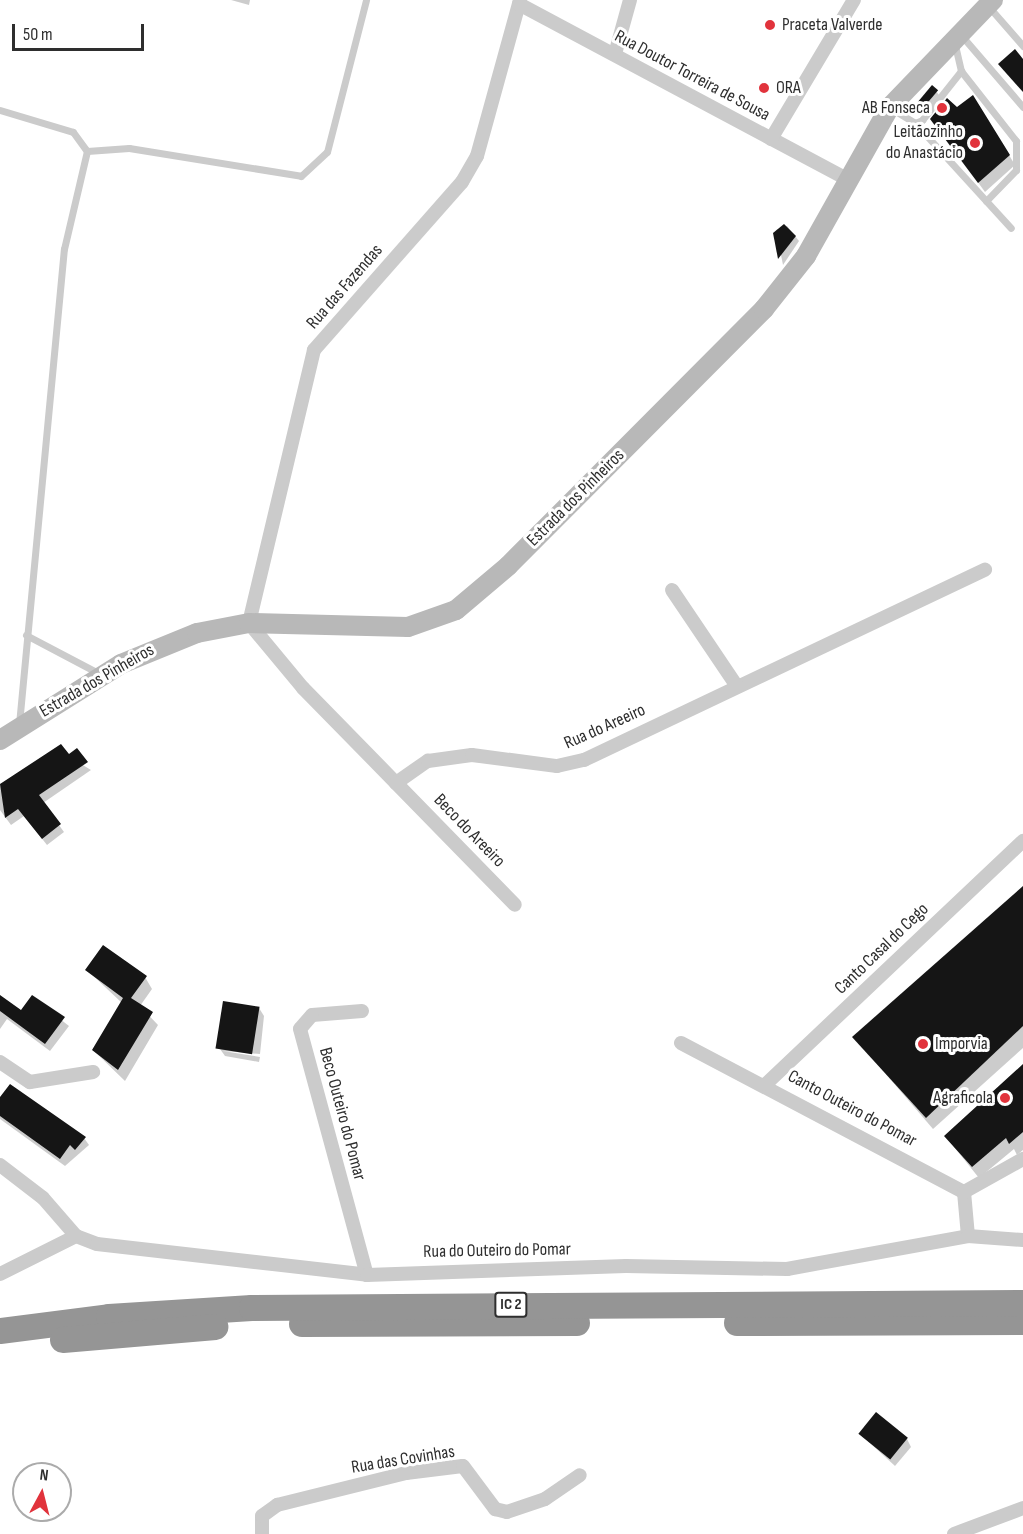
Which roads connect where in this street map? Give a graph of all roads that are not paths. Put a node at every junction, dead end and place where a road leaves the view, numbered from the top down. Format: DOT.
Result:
graph roads {
  1 [pos="366,0"];
  2 [pos="630,0"];
  3 [pos="854,0"];
  4 [pos="519,2"];
  5 [pos="990,2"];
  6 [pos="956,36"];
  7 [pos="1023,46"];
  8 [pos="615,54"];
  9 [pos="962,70"];
  10 [pos="1023,107"];
  11 [pos="890,108"];
  12 [pos="0,110"];
  13 [pos="915,123"];
  14 [pos="771,139"];
  15 [pos="87,151"];
  16 [pos="848,180"];
  17 [pos="986,201"];
  18 [pos="1011,228"];
  19 [pos="985,570"];
  20 [pos="672,590"];
  21 [pos="249,622"];
  22 [pos="26,635"];
  23 [pos="102,675"];
  24 [pos="736,685"];
  25 [pos="19,727"];
  26 [pos="0,740"];
  27 [pos="396,783"];
  28 [pos="1023,841"];
  29 [pos="515,905"];
  30 [pos="362,1011"];
  31 [pos="681,1043"];
  32 [pos="0,1062"];
  33 [pos="93,1072"];
  34 [pos="766,1084"];
  35 [pos="1023,1159"];
  36 [pos="0,1165"];
  37 [pos="964,1192"];
  38 [pos="76,1236"];
  39 [pos="968,1236"];
  40 [pos="1023,1240"];
  41 [pos="0,1274"];
  42 [pos="367,1275"];
  43 [pos="1023,1303"];
  44 [pos="1023,1323"];
  45 [pos="0,1331"];
  46 [pos="0,1348"];
  47 [pos="580,1475"];
  48 [pos="1023,1508"];
  49 [pos="980,1530"];
  50 [pos="262,1534"];
  51 [pos="954,1534"];
  1 -- 15 [label="lane"];
  2 -- 8 [label="street"];
  3 -- 14 [label="street"];
  4 -- 8 [label="street, Rua Doutor Torreira de Sousa"];
  4 -- 21 [label="street, Rua das Fazendas"];
  5 -- 6 [label="main road, Estrada dos Pinheiros"];
  5 -- 7 [label="lane"];
  6 -- 9 [label="lane"];
  6 -- 10 [label="lane"];
  6 -- 11 [label="main road, Estrada dos Pinheiros"];
  8 -- 14 [label="street, Rua Doutor Torreira de Sousa"];
  9 -- 13 [label="lane"];
  9 -- 17 [label="lane"];
  11 -- 13 [label="lane"];
  11 -- 16 [label="main road, Estrada dos Pinheiros"];
  12 -- 15 [label="lane"];
  13 -- 17 [label="lane"];
  14 -- 16 [label="street, Rua Doutor Torreira de Sousa"];
  15 -- 22 [label="lane"];
  16 -- 21 [label="main road, Estrada dos Pinheiros"];
  17 -- 18 [label="lane"];
  19 -- 24 [label="street, Rua do Areeiro"];
  20 -- 24 [label="street"];
  21 -- 23 [label="main road, Estrada dos Pinheiros"];
  21 -- 27 [label="street"];
  22 -- 23 [label="lane"];
  22 -- 25 [label="lane"];
  23 -- 25 [label="main road, Estrada dos Pinheiros"];
  24 -- 27 [label="street, Rua do Areeiro"];
  25 -- 26 [label="main road, Estrada dos Pinheiros"];
  27 -- 29 [label="street, Beco do Areeiro"];
  28 -- 34 [label="street, Canto Casal do Cego"];
  30 -- 42 [label="street, Beco Outeiro do Pomar"];
  31 -- 34 [label="street, Canto Outeiro do Pomar"];
  32 -- 33 [label="street"];
  34 -- 37 [label="street, Canto Outeiro do Pomar"];
  35 -- 37 [label="street"];
  36 -- 38 [label="street"];
  37 -- 39 [label="street"];
  38 -- 41 [label="street"];
  38 -- 42 [label="street, Rua do Outeiro do Pomar"];
  39 -- 40 [label="street, Rua do Outeiro do Pomar"];
  39 -- 42 [label="street, Rua do Outeiro do Pomar"];
  43 -- 45 [label="highway, IC 2"];
  44 -- 46 [label="highway, IC 2"];
  47 -- 50 [label="street, Rua das Covinhas"];
  48 -- 49 [label="street"];
  49 -- 51 [label="street"];
}
